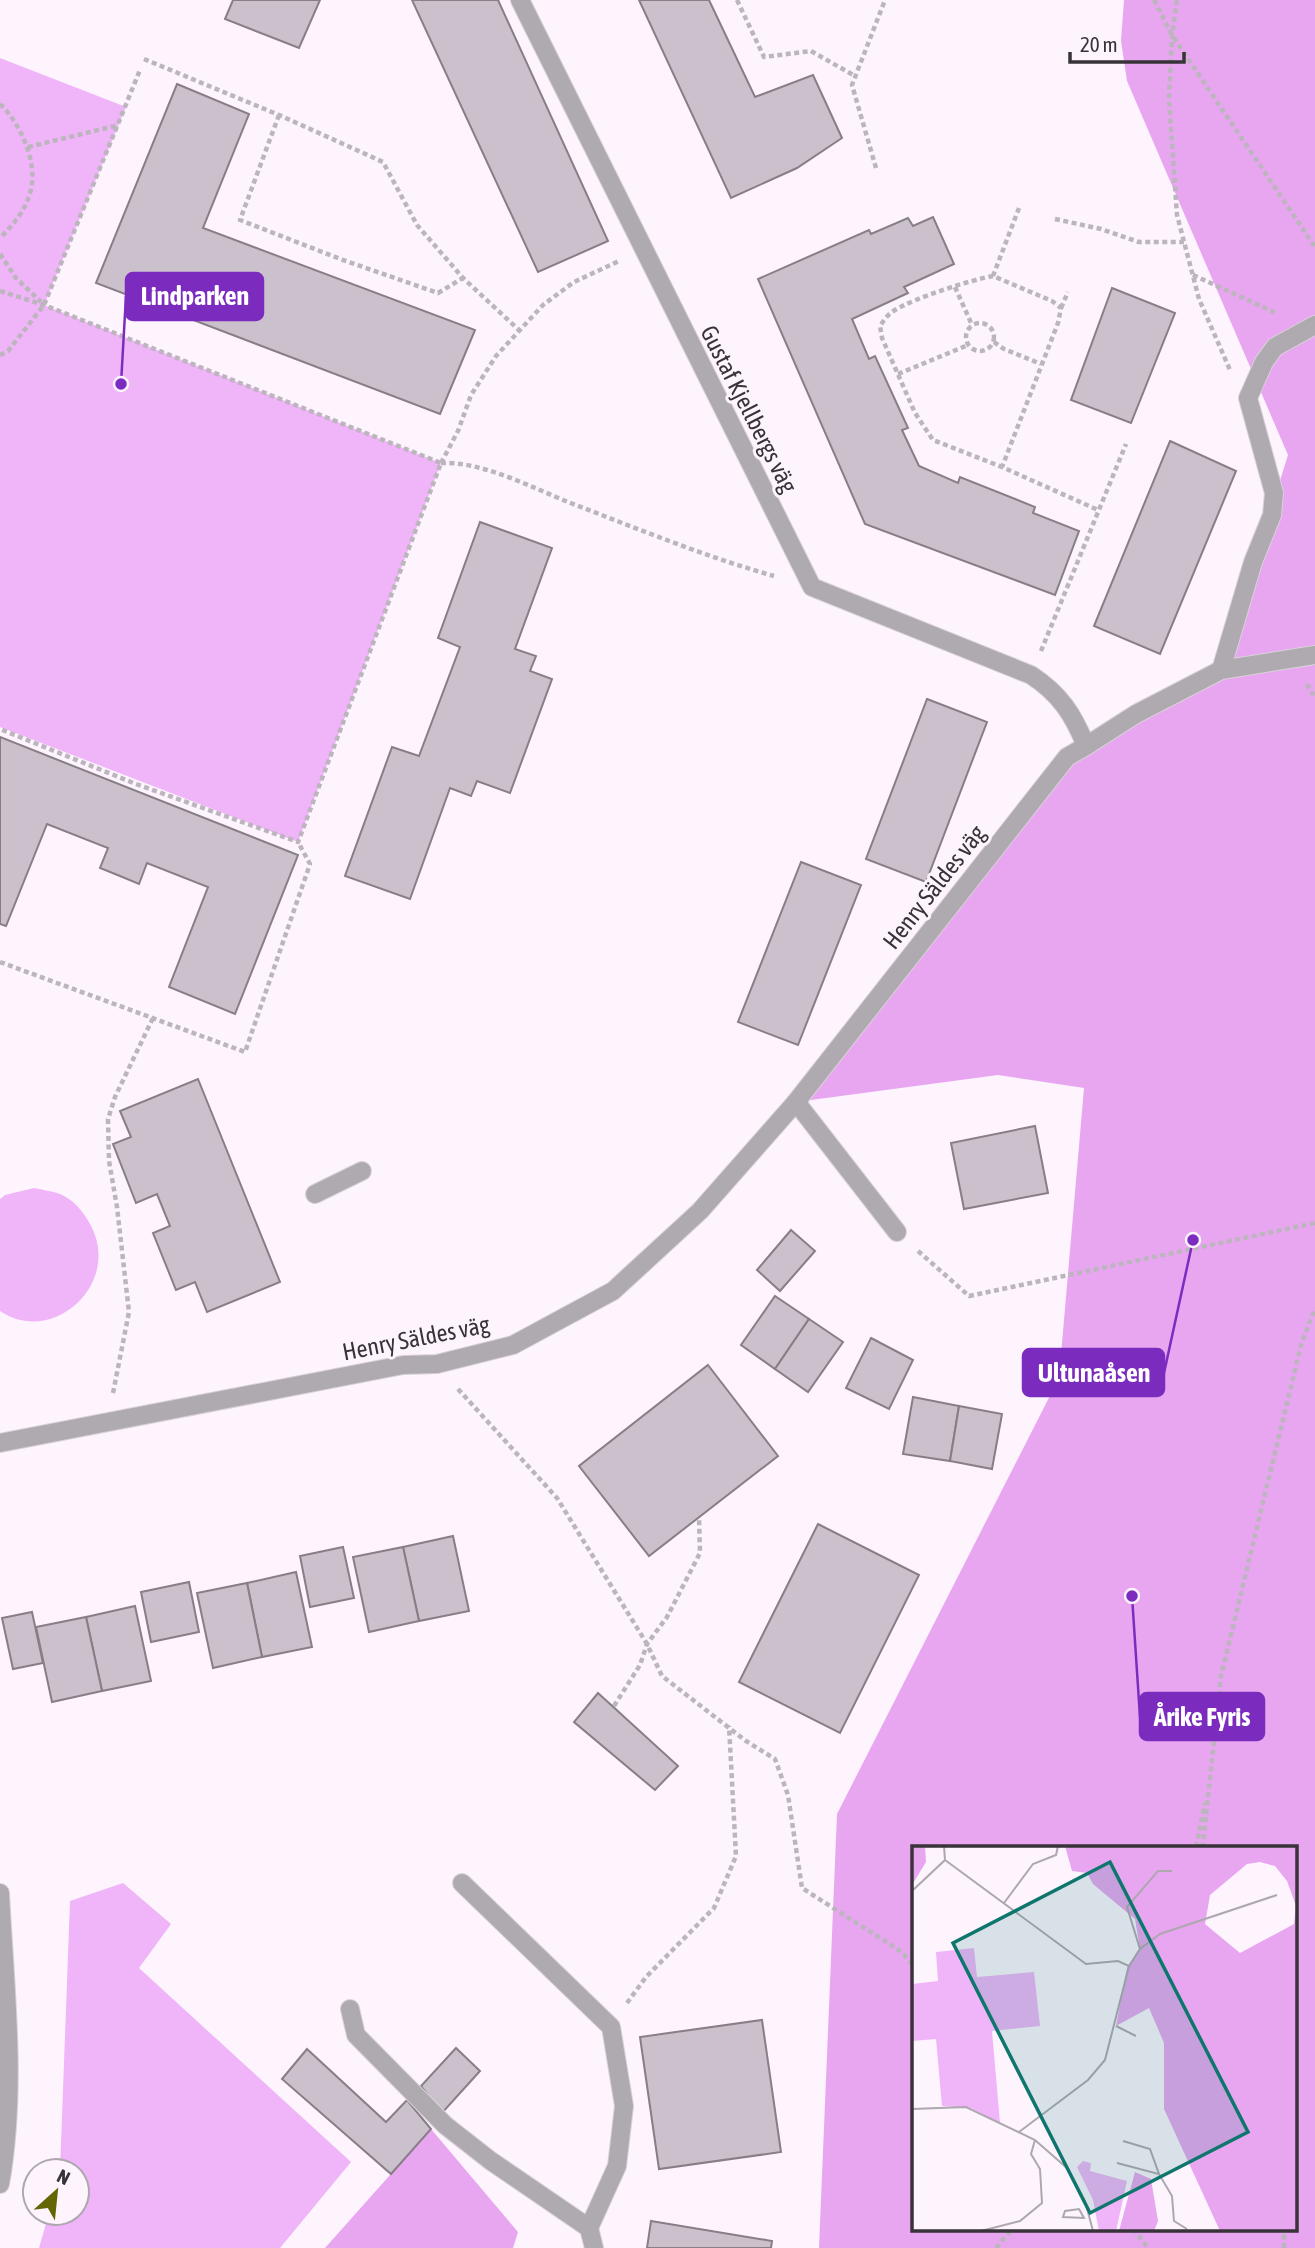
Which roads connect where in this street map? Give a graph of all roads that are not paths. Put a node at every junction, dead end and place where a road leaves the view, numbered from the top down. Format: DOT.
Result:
graph roads {
  1 [pos="520,0"];
  2 [pos="1312,327"];
  3 [pos="1315,655"];
  4 [pos="1221,670"];
  5 [pos="1086,746"];
  6 [pos="796,1102"];
  7 [pos="362,1171"];
  8 [pos="315,1194"];
  9 [pos="897,1232"];
  10 [pos="0,1443"];
  11 [pos="462,1883"];
  12 [pos="0,1893"];
  13 [pos="349,2009"];
  14 [pos="0,2184"];
  15 [pos="589,2228"];
  16 [pos="594,2248"];
  1 -- 5 [label="street, Gustaf Kjellbergs väg"];
  2 -- 4 [label="street"];
  3 -- 4 [label="street, Henry Säldes väg"];
  4 -- 5 [label="street, Henry Säldes väg"];
  5 -- 6 [label="street, Henry Säldes väg"];
  6 -- 9 [label="street"];
  6 -- 10 [label="street, Henry Säldes väg"];
  7 -- 8 [label="street"];
  11 -- 15 [label="street"];
  12 -- 14 [label="street"];
  13 -- 15 [label="street"];
  15 -- 16 [label="street"];
}
